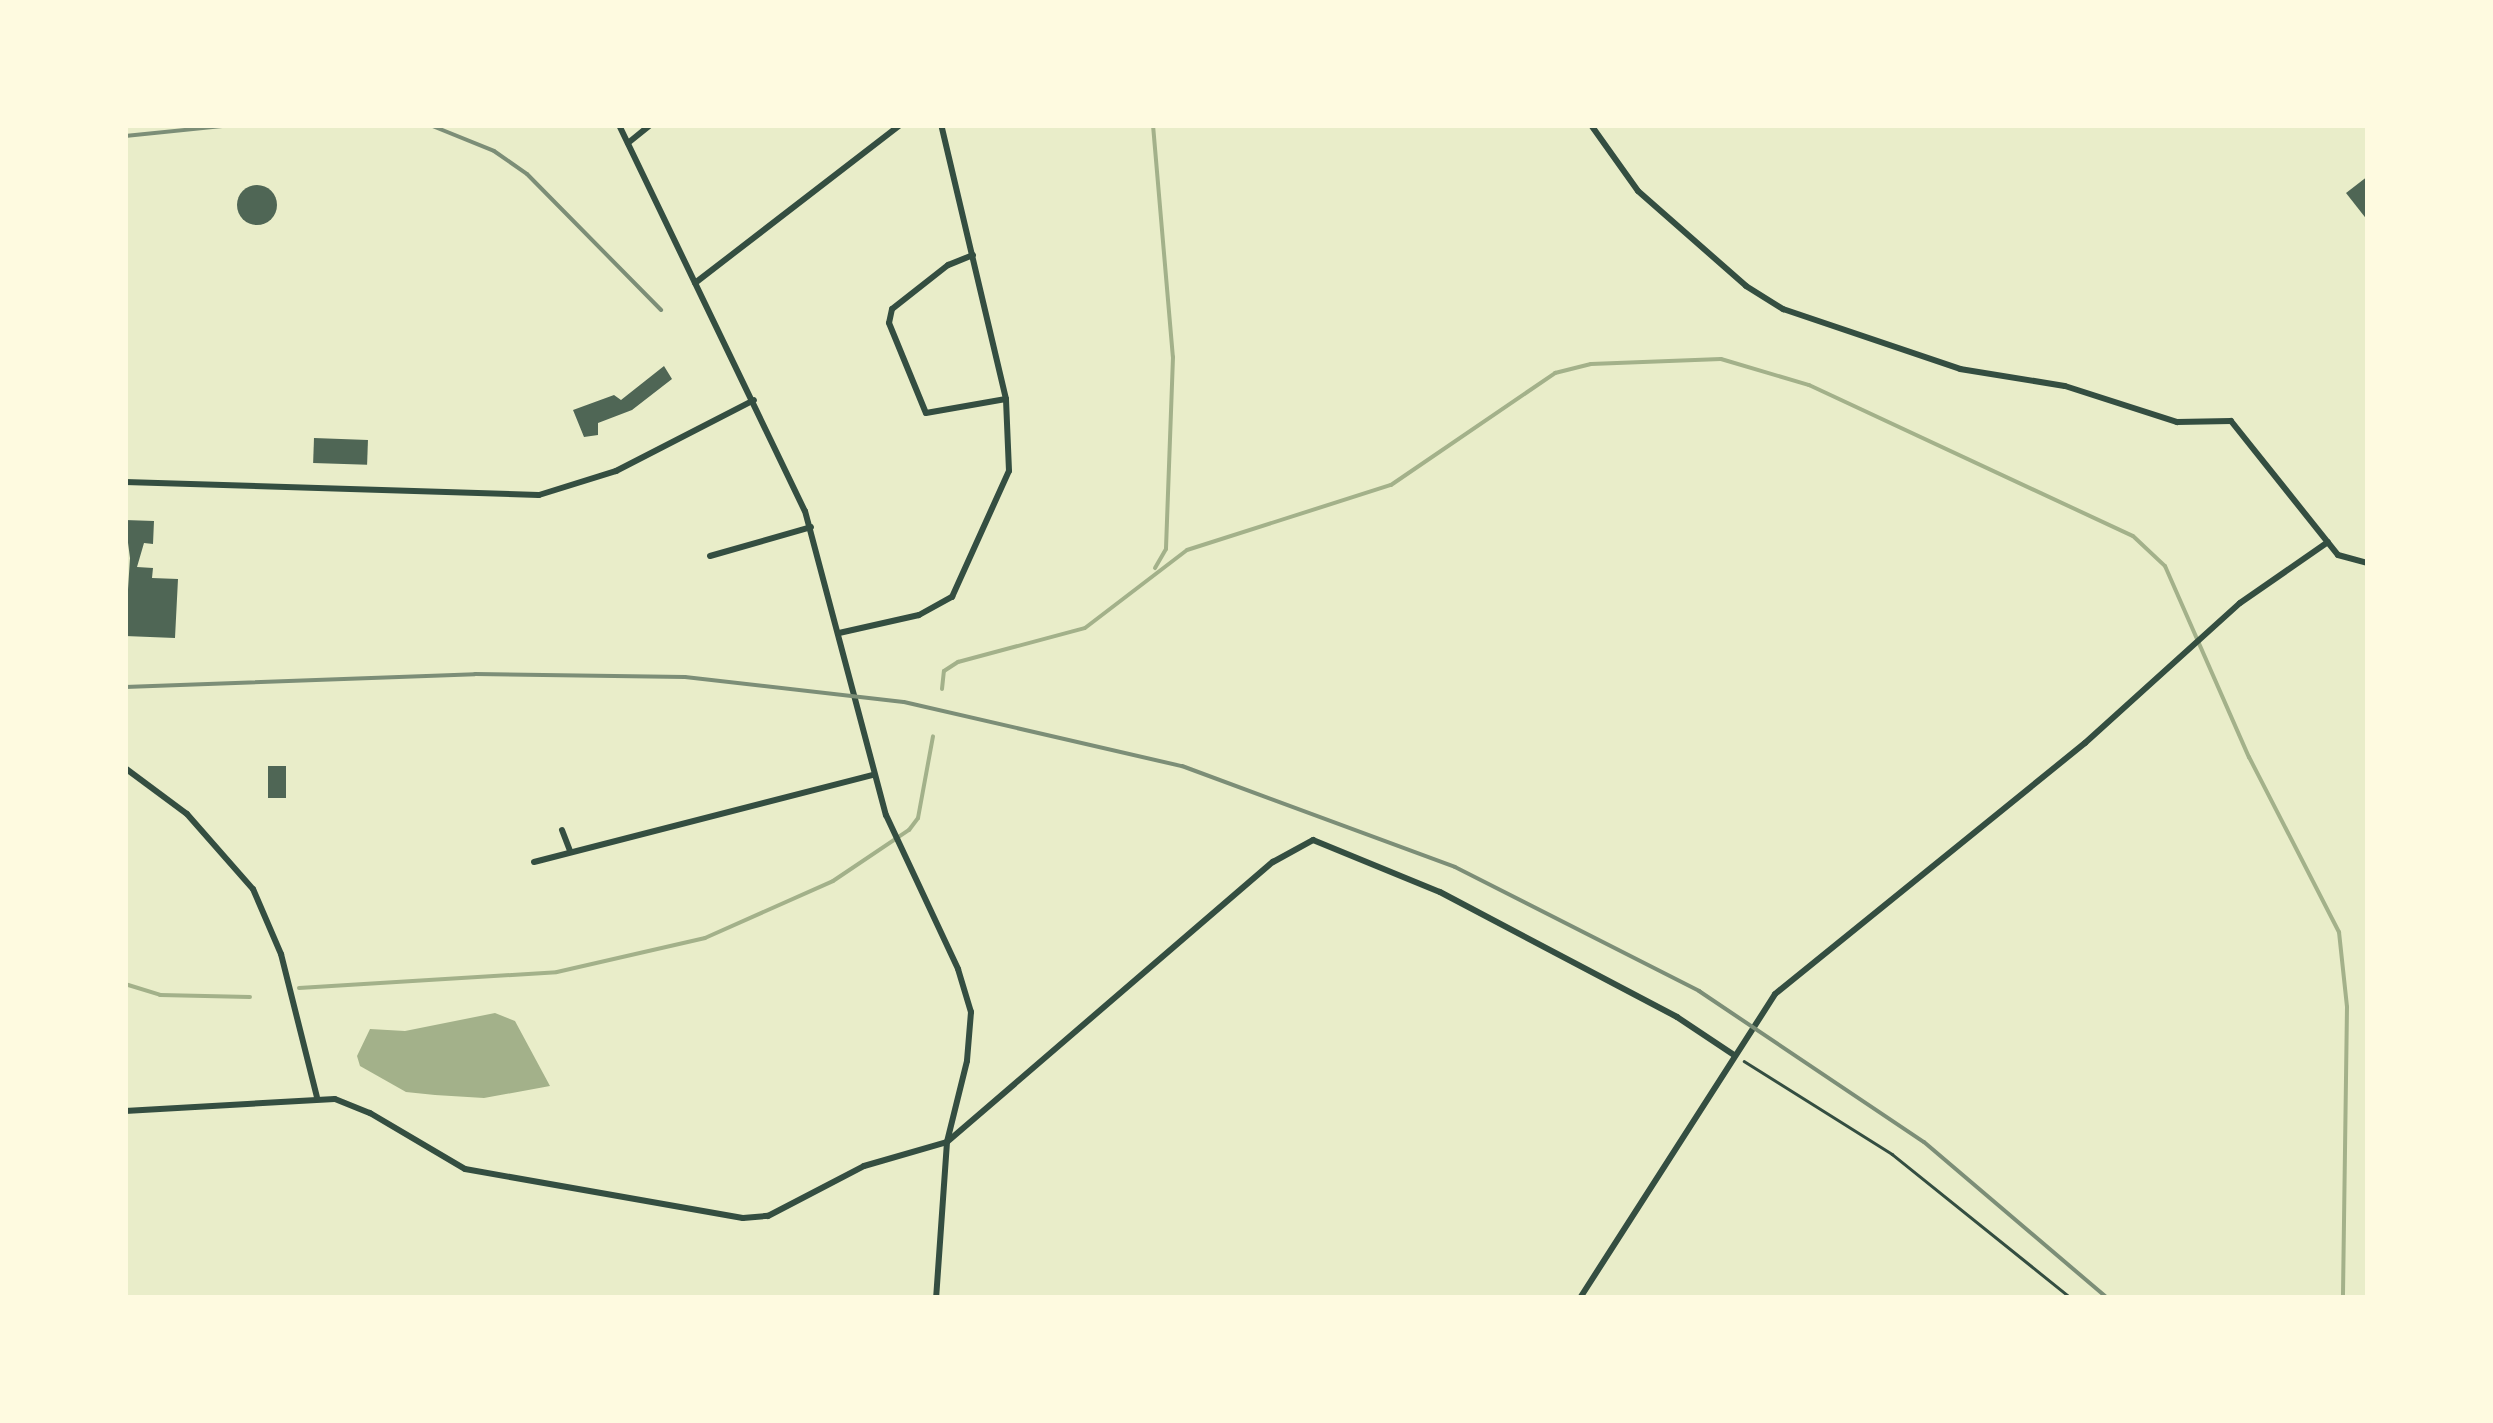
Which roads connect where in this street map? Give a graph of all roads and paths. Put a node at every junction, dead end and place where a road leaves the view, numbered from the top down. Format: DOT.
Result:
graph roads {
  1 [pos="619,125"];
  2 [pos="650,125"];
  3 [pos="900,125"];
  4 [pos="941,125"];
  5 [pos="1592,125"];
  6 [pos="628,143"];
  7 [pos="973,255"];
  8 [pos="695,283"];
  9 [pos="754,400"];
  10 [pos="1006,400"];
  11 [pos="125,482"];
  12 [pos="811,527"];
  13 [pos="2328,542"];
  14 [pos="710,556"];
  15 [pos="2368,562"];
  16 [pos="840,633"];
  17 [pos="125,768"];
  18 [pos="874,774"];
  19 [pos="562,830"];
  20 [pos="570,851"];
  21 [pos="534,862"];
  22 [pos="1734,1056"];
  23 [pos="317,1097"];
  24 [pos="125,1111"];
  25 [pos="947,1142"];
  26 [pos="936,1298"];
  27 [pos="1580,1298"];
  28 [pos="2071,1298"];
  1 -- 6 [label="street"];
  2 -- 6 [label="street"];
  3 -- 8 [label="street"];
  4 -- 7 [label="street"];
  5 -- 13 [label="street"];
  6 -- 8 [label="street"];
  7 -- 10 [label="street"];
  7 -- 10 [label="street"];
  8 -- 9 [label="street"];
  9 -- 11 [label="street"];
  9 -- 12 [label="street"];
  10 -- 16 [label="street"];
  12 -- 14 [label="street"];
  12 -- 16 [label="street"];
  13 -- 15 [label="street"];
  13 -- 22 [label="street"];
  16 -- 18 [label="street"];
  17 -- 23 [label="street"];
  18 -- 20 [label="street"];
  18 -- 25 [label="street"];
  19 -- 20 [label="street"];
  20 -- 21 [label="street"];
  22 -- 25 [label="street"];
  22 -- 27 [label="street"];
  22 -- 28 [label="path"];
  23 -- 24 [label="street"];
  23 -- 25 [label="street"];
  25 -- 26 [label="street"];
}
